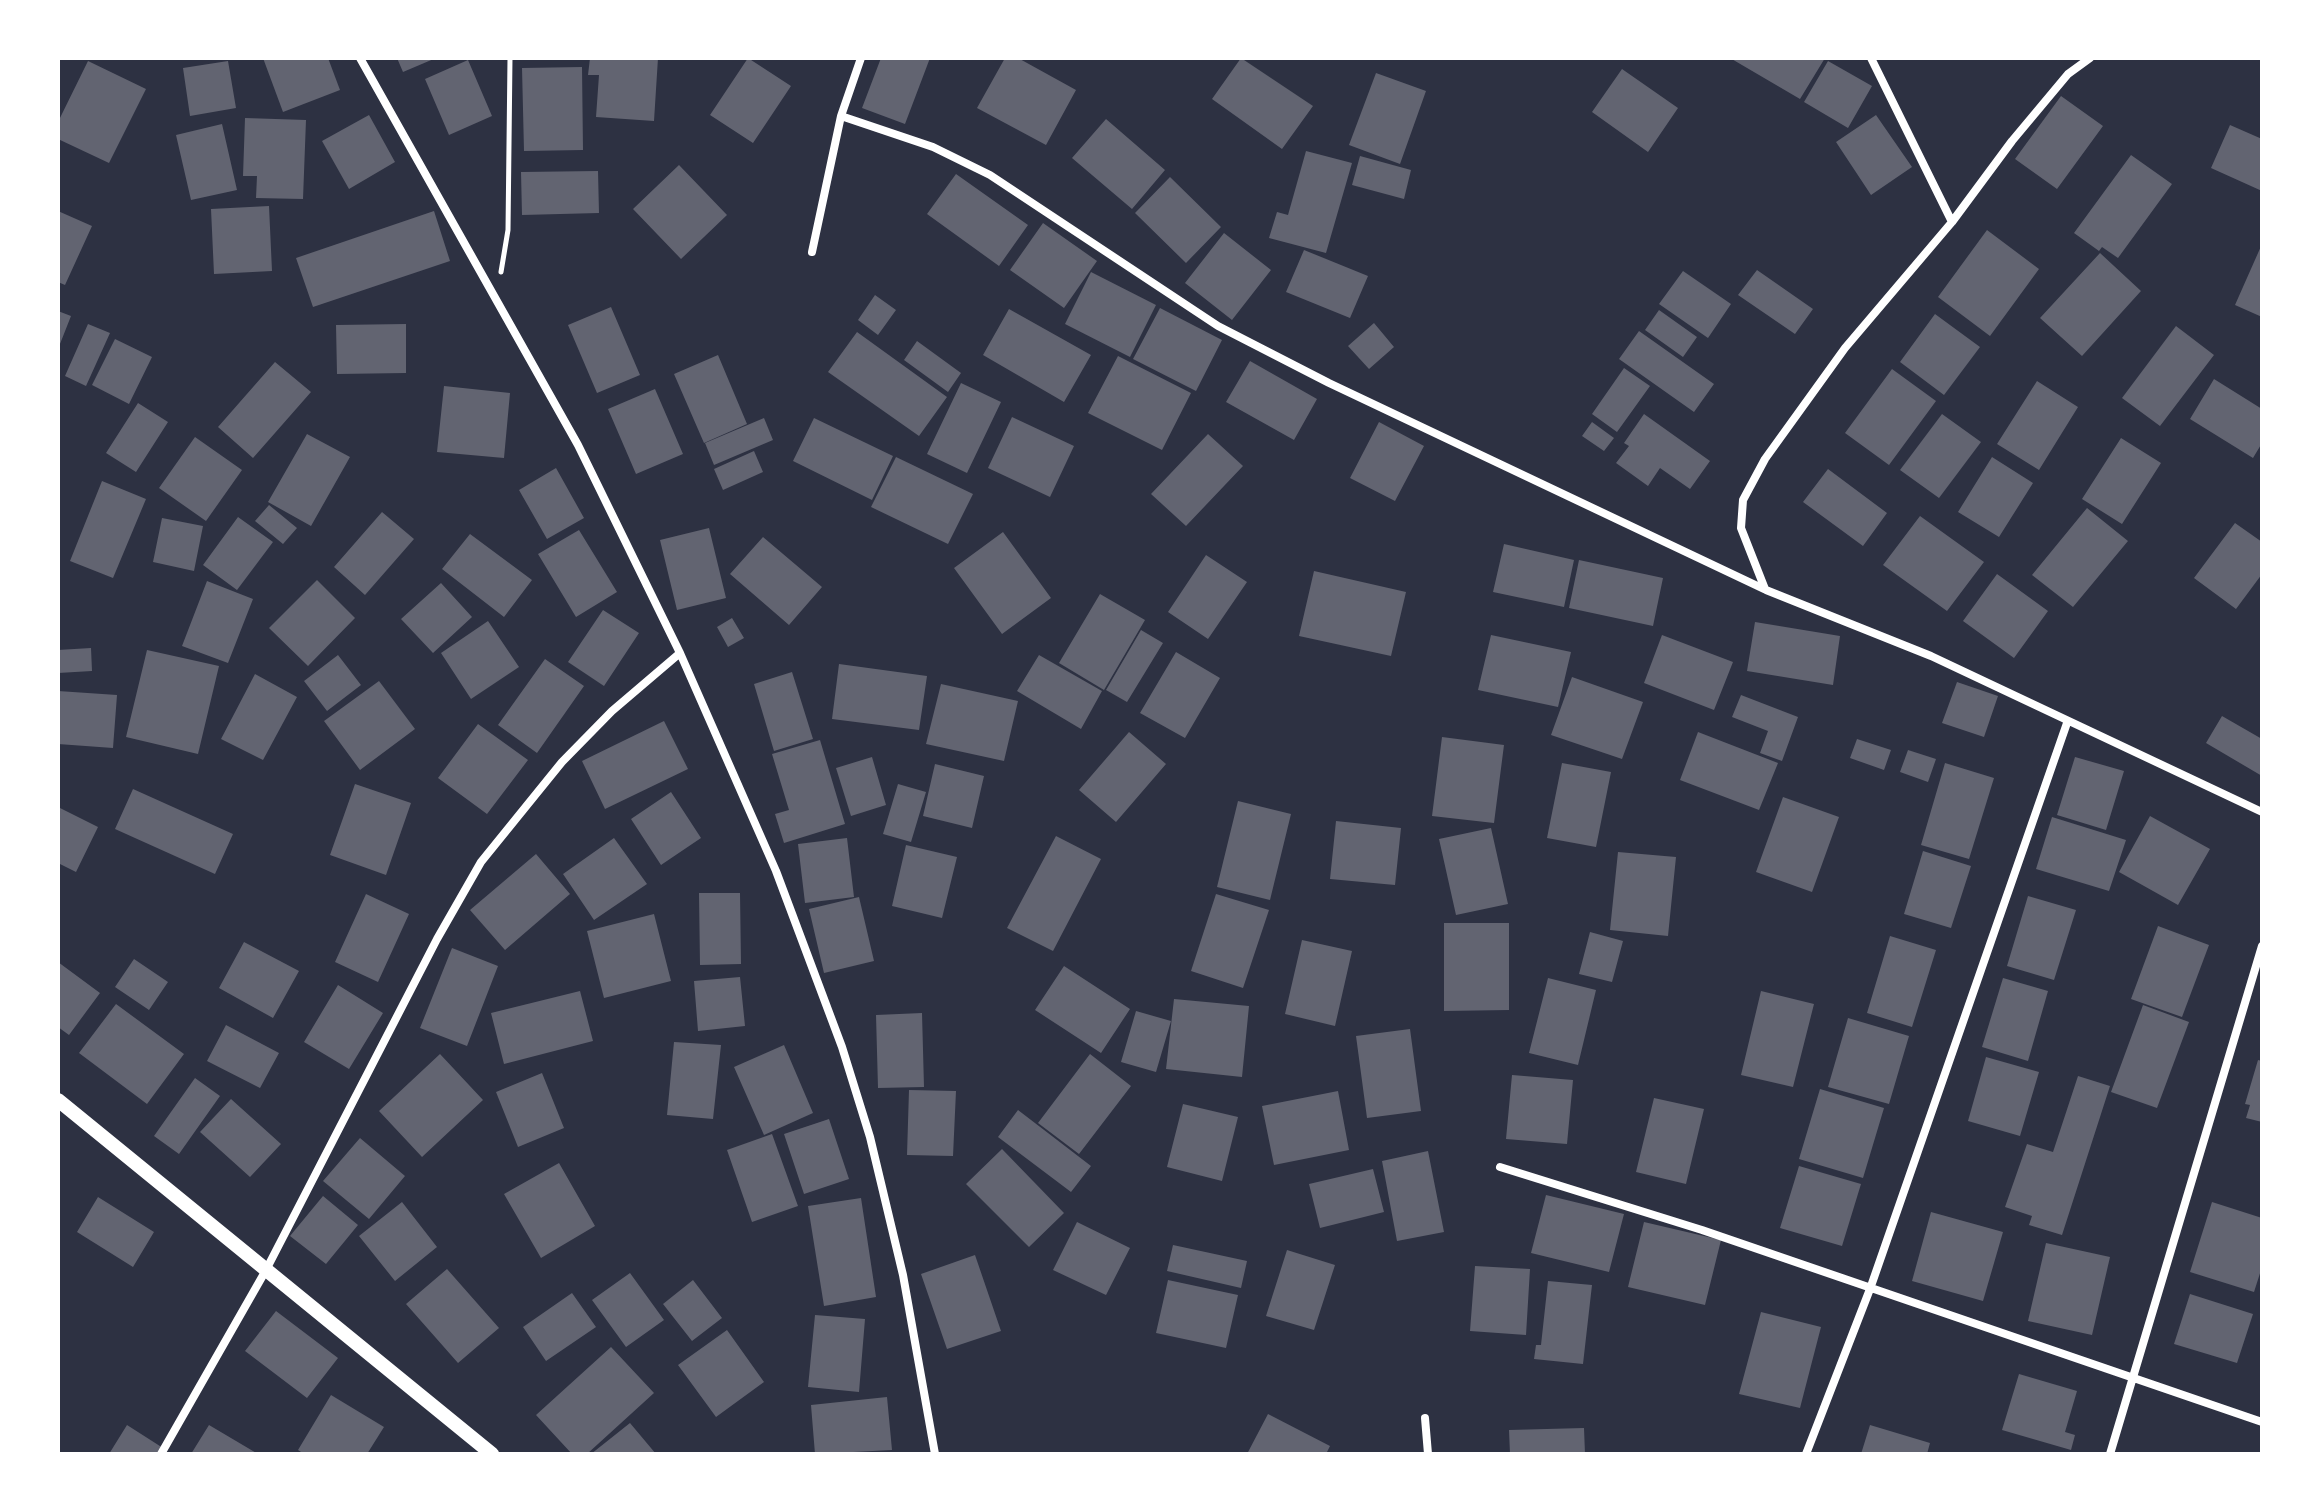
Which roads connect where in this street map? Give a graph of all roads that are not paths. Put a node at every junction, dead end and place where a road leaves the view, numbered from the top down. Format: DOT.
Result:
graph roads {
  1 [pos="360,58"];
  2 [pos="861,58"];
  3 [pos="1871,58"];
  4 [pos="2090,58"];
  5 [pos="841,116"];
  6 [pos="1952,222"];
  7 [pos="812,252"];
  8 [pos="1766,590"];
  9 [pos="680,653"];
  10 [pos="2067,723"];
  11 [pos="2262,812"];
  12 [pos="2262,946"];
  13 [pos="58,1100"];
  14 [pos="1500,1167"];
  15 [pos="266,1270"];
  16 [pos="1870,1289"];
  17 [pos="2132,1380"];
  18 [pos="1425,1418"];
  19 [pos="2262,1422"];
  20 [pos="161,1454"];
  21 [pos="492,1454"];
  22 [pos="935,1454"];
  23 [pos="1428,1454"];
  24 [pos="1806,1454"];
  25 [pos="2110,1454"];
  1 -- 9 [label="street"];
  2 -- 5 [label="street"];
  3 -- 6 [label="street"];
  4 -- 6 [label="street"];
  5 -- 7 [label="street"];
  5 -- 8 [label="street"];
  6 -- 8 [label="street"];
  8 -- 10 [label="street"];
  9 -- 15 [label="street"];
  9 -- 22 [label="street"];
  10 -- 11 [label="street"];
  10 -- 16 [label="street"];
  12 -- 17 [label="street"];
  13 -- 15 [label="street"];
  14 -- 16 [label="street"];
  15 -- 20 [label="street"];
  15 -- 21 [label="street"];
  16 -- 17 [label="street"];
  16 -- 24 [label="street"];
  17 -- 19 [label="street"];
  17 -- 25 [label="street"];
  18 -- 23 [label="street"];
}
